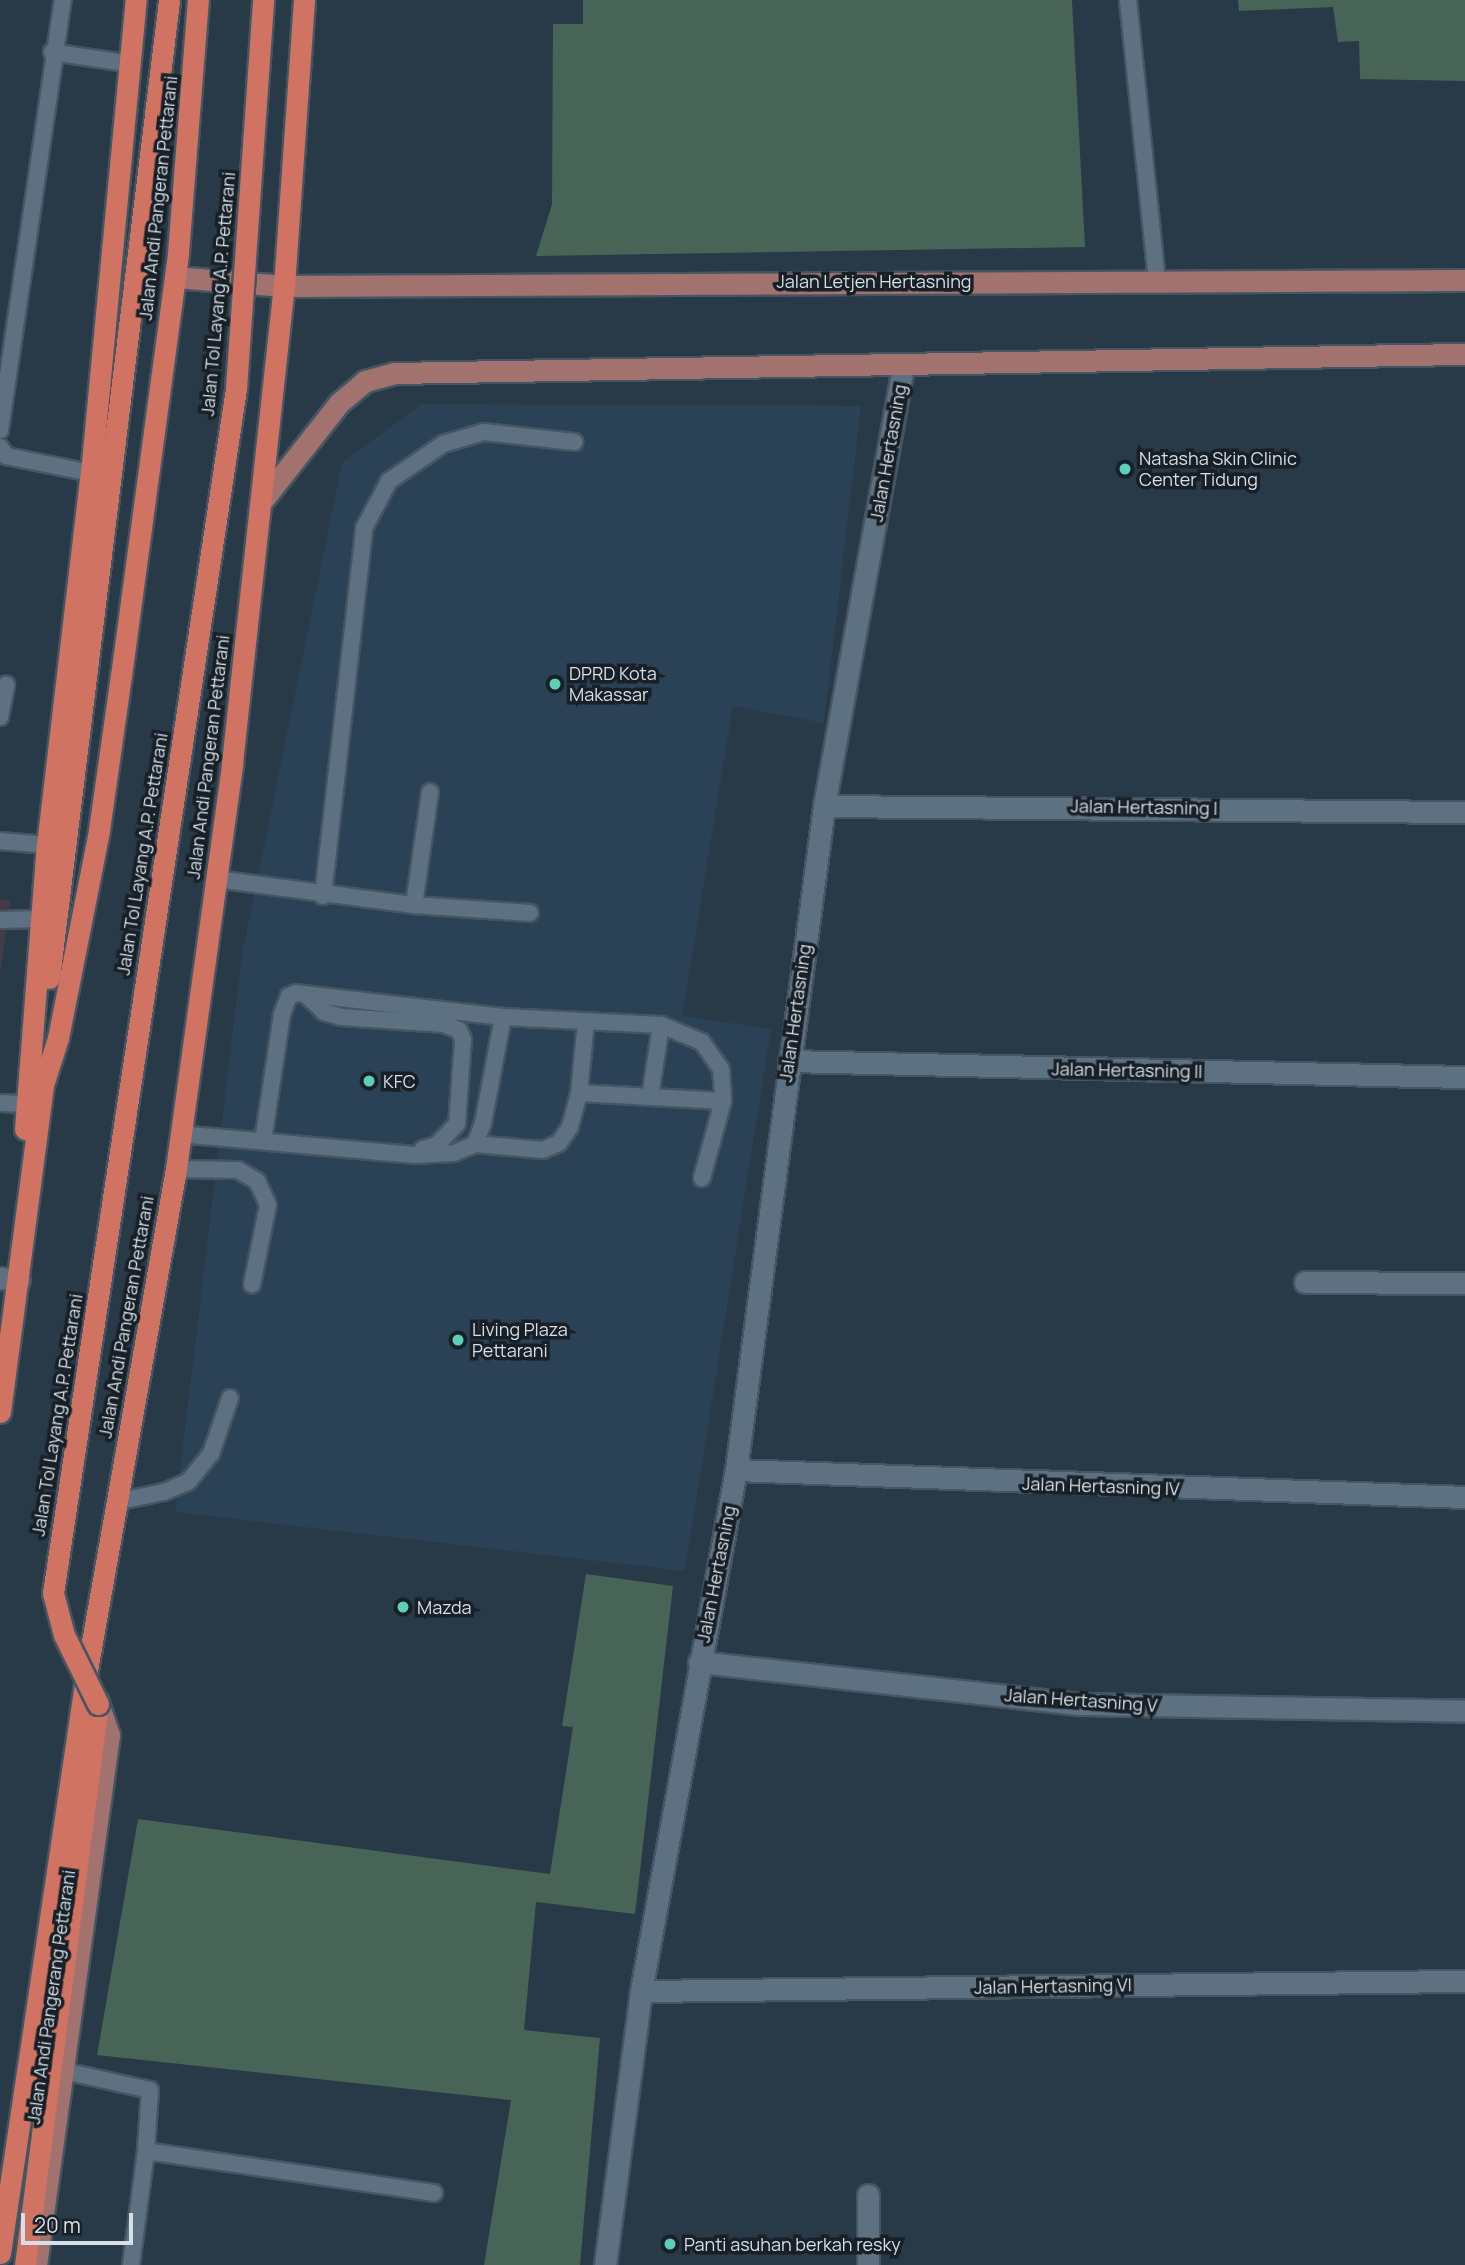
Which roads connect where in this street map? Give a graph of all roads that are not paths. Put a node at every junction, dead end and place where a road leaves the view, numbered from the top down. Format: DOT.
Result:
graph roads {
  1 [pos="63,0"];
  2 [pos="136,0"];
  3 [pos="169,0"];
  4 [pos="198,0"];
  5 [pos="263,0"];
  6 [pos="304,0"];
  7 [pos="1128,0"];
  8 [pos="52,52"];
  9 [pos="131,65"];
  10 [pos="174,277"];
  11 [pos="1465,280"];
  12 [pos="1157,281"];
  13 [pos="284,286"];
  14 [pos="1465,354"];
  15 [pos="5,365"];
  16 [pos="903,365"];
  17 [pos="0,430"];
  18 [pos="574,442"];
  19 [pos="0,447"];
  20 [pos="91,473"];
  21 [pos="262,501"];
  22 [pos="6,685"];
  23 [pos="0,718"];
  24 [pos="430,792"];
  25 [pos="824,806"];
  26 [pos="1465,812"];
  27 [pos="0,841"];
  28 [pos="47,845"];
  29 [pos="216,879"];
  30 [pos="323,897"];
  31 [pos="414,905"];
  32 [pos="530,913"];
  33 [pos="40,919"];
  34 [pos="0,920"];
  35 [pos="305,994"];
  36 [pos="503,1017"];
  37 [pos="586,1021"];
  38 [pos="661,1025"];
  39 [pos="789,1061"];
  40 [pos="1465,1077"];
  41 [pos="43,1085"];
  42 [pos="579,1093"];
  43 [pos="650,1097"];
  44 [pos="723,1101"];
  45 [pos="0,1103"];
  46 [pos="26,1104"];
  47 [pos="179,1135"];
  48 [pos="263,1141"];
  49 [pos="291,1144"];
  50 [pos="475,1144"];
  51 [pos="176,1169"];
  52 [pos="702,1178"];
  53 [pos="23,1229"];
  54 [pos="9,1279"];
  55 [pos="1305,1282"];
  56 [pos="1465,1283"];
  57 [pos="252,1284"];
  58 [pos="230,1398"];
  59 [pos="0,1412"];
  60 [pos="736,1470"];
  61 [pos="1465,1497"];
  62 [pos="115,1502"];
  63 [pos="699,1662"];
  64 [pos="87,1670"];
  65 [pos="1465,1711"];
  66 [pos="1465,1981"];
  67 [pos="641,1991"];
  68 [pos="64,2071"];
  69 [pos="8,2137"];
  70 [pos="146,2151"];
  71 [pos="434,2193"];
  72 [pos="868,2195"];
  73 [pos="0,2253"];
  74 [pos="25,2265"];
  75 [pos="36,2265"];
  76 [pos="131,2265"];
  77 [pos="605,2265"];
  78 [pos="868,2265"];
  1 -- 8 [label="lane"];
  2 -- 9 [label="highway, Jalan Andi Pangeran Pettarani"];
  3 -- 41 [label="highway"];
  4 -- 10 [label="highway, Jalan Andi Pangeran Pettarani"];
  5 -- 74 [label="highway, Jalan Tol Layang A.P. Pettarani, bridge"];
  6 -- 13 [label="highway, Jalan Andi Pangeran Pettarani"];
  7 -- 12 [label="lane"];
  8 -- 9 [label="lane"];
  8 -- 15 [label="lane"];
  9 -- 20 [label="highway, Jalan Andi Pangeran Pettarani"];
  10 -- 13 [label="main road, Jalan Letjen Hertasning"];
  10 -- 41 [label="highway, Jalan Andi Pangeran Pettarani"];
  11 -- 12 [label="main road, Jalan Letjen Hertasning"];
  12 -- 13 [label="main road, Jalan Letjen Hertasning"];
  13 -- 21 [label="highway, Jalan Andi Pangeran Pettarani"];
  14 -- 16 [label="main road"];
  15 -- 17 [label="lane"];
  16 -- 21 [label="main road"];
  16 -- 25 [label="street, Jalan Hertasning"];
  18 -- 30 [label="lane"];
  19 -- 20 [label="lane"];
  20 -- 28 [label="highway, Jalan Andi Pangeran Pettarani"];
  21 -- 29 [label="highway, Jalan Andi Pangeran Pettarani"];
  22 -- 23 [label="lane"];
  24 -- 31 [label="lane"];
  25 -- 26 [label="street, Jalan Hertasning I"];
  25 -- 39 [label="street, Jalan Hertasning"];
  27 -- 28 [label="lane"];
  28 -- 33 [label="highway, Jalan Andi Pangeran Pettarani"];
  29 -- 30 [label="lane"];
  29 -- 47 [label="highway, Jalan Andi Pangeran Pettarani"];
  30 -- 31 [label="lane"];
  31 -- 32 [label="lane"];
  33 -- 34 [label="lane"];
  33 -- 46 [label="highway, Jalan Andi Pangeran Pettarani"];
  35 -- 36 [label="lane"];
  35 -- 48 [label="lane"];
  35 -- 49 [label="lane"];
  36 -- 37 [label="lane"];
  36 -- 50 [label="lane"];
  37 -- 38 [label="lane"];
  37 -- 42 [label="lane"];
  38 -- 43 [label="lane"];
  38 -- 44 [label="lane"];
  39 -- 40 [label="street, Jalan Hertasning II"];
  39 -- 60 [label="street, Jalan Hertasning"];
  41 -- 53 [label="highway, Jalan Andi Pangeran Pettarani"];
  42 -- 43 [label="lane"];
  42 -- 50 [label="lane"];
  43 -- 44 [label="lane"];
  44 -- 52 [label="lane"];
  45 -- 46 [label="lane"];
  46 -- 53 [label="highway, Jalan Andi Pangeran Pettarani"];
  47 -- 48 [label="lane"];
  47 -- 51 [label="highway, Jalan Andi Pangeran Pettarani"];
  48 -- 49 [label="lane"];
  49 -- 50 [label="lane"];
  51 -- 57 [label="lane"];
  51 -- 62 [label="highway, Jalan Andi Pangeran Pettarani"];
  53 -- 54 [label="highway, Jalan Andi Pangeran Pettarani"];
  54 -- 59 [label="highway, Jalan Andi Pangeran Pettarani"];
  55 -- 56 [label="street"];
  58 -- 62 [label="lane"];
  60 -- 61 [label="street, Jalan Hertasning IV"];
  60 -- 63 [label="street, Jalan Hertasning"];
  62 -- 64 [label="highway, Jalan Andi Pangeran Pettarani"];
  63 -- 65 [label="street, Jalan Hertasning V"];
  63 -- 67 [label="street, Jalan Hertasning"];
  64 -- 68 [label="main road, Jalan Andi Pangerang Pettarani"];
  64 -- 69 [label="highway, Jalan Andi Pangeran Pettarani"];
  66 -- 67 [label="street, Jalan Hertasning VI"];
  67 -- 77 [label="street, Jalan Hertasning"];
  68 -- 70 [label="lane"];
  68 -- 75 [label="main road, Jalan Andi Pangerang Pettarani"];
  69 -- 73 [label="highway, Jalan Andi Pangerang Pettarani"];
  70 -- 71 [label="lane"];
  70 -- 76 [label="lane"];
  72 -- 78 [label="street"];
}
